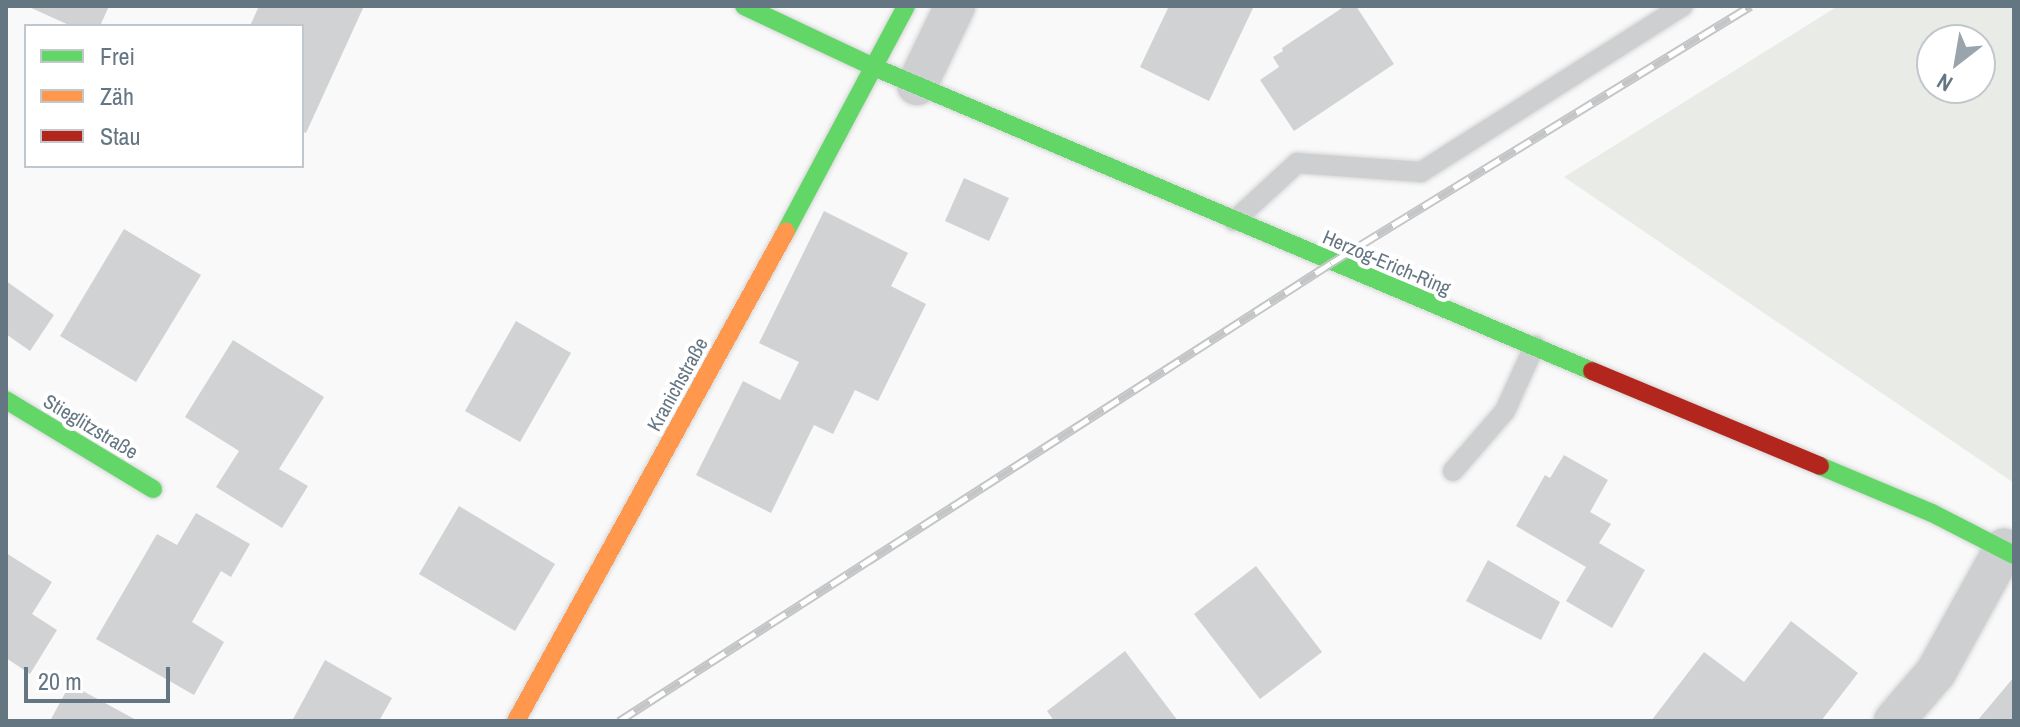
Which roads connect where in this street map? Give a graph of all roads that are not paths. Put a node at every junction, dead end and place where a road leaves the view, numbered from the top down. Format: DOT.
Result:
graph roads {
  1 [pos="744,6"];
  2 [pos="906,6"];
  3 [pos="955,6"];
  4 [pos="1683,6"];
  5 [pos="876,68"];
  6 [pos="917,85"];
  7 [pos="1234,221"];
  8 [pos="1535,345"];
  9 [pos="6,400"];
  10 [pos="1453,471"];
  11 [pos="153,489"];
  12 [pos="2009,552"];
  13 [pos="516,721"];
  14 [pos="1894,721"];
  1 -- 5 [label="street, Herzog-Erich-Ring"];
  2 -- 5 [label="street, Kranichstraße"];
  3 -- 6 [label="street"];
  4 -- 7 [label="lane"];
  5 -- 6 [label="street, Herzog-Erich-Ring"];
  5 -- 13 [label="street, Kranichstraße"];
  6 -- 7 [label="street, Herzog-Erich-Ring"];
  7 -- 8 [label="street, Herzog-Erich-Ring"];
  8 -- 10 [label="lane"];
  8 -- 12 [label="street, Herzog-Erich-Ring"];
  9 -- 11 [label="street, Stieglitzstraße"];
  12 -- 14 [label="street"];
}
